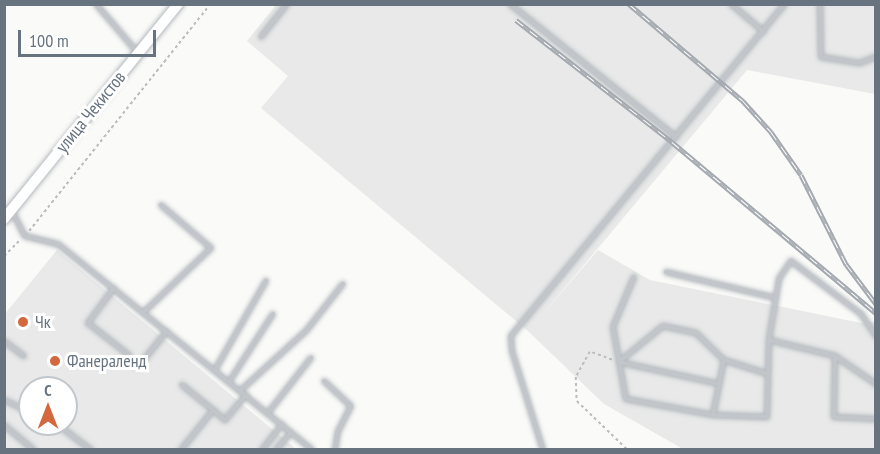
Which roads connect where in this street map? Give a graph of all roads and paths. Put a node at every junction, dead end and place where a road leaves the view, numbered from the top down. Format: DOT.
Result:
graph roads {
  1 [pos="96,4"];
  2 [pos="178,4"];
  3 [pos="210,4"];
  4 [pos="287,4"];
  5 [pos="510,4"];
  6 [pos="731,4"];
  7 [pos="785,4"];
  8 [pos="820,4"];
  9 [pos="764,32"];
  10 [pos="261,37"];
  11 [pos="138,54"];
  12 [pos="876,57"];
  13 [pos="676,137"];
  14 [pos="161,205"];
  15 [pos="12,210"];
  16 [pos="4,219"];
  17 [pos="25,236"];
  18 [pos="4,256"];
  19 [pos="666,272"];
  20 [pos="634,277"];
  21 [pos="266,281"];
  22 [pos="343,284"];
  23 [pos="114,288"];
  24 [pos="776,298"];
  25 [pos="144,312"];
  26 [pos="273,314"];
  27 [pos="167,331"];
  28 [pos="876,336"];
  29 [pos="769,340"];
  30 [pos="4,341"];
  31 [pos="24,356"];
  32 [pos="130,356"];
  33 [pos="835,356"];
  34 [pos="311,358"];
  35 [pos="724,360"];
  36 [pos="618,362"];
  37 [pos="138,367"];
  38 [pos="215,370"];
  39 [pos="768,374"];
  40 [pos="324,381"];
  41 [pos="230,382"];
  42 [pos="719,384"];
  43 [pos="876,384"];
  44 [pos="182,385"];
  45 [pos="240,391"];
  46 [pos="246,395"];
  47 [pos="4,400"];
  48 [pos="18,406"];
  49 [pos="213,410"];
  50 [pos="268,413"];
  51 [pos="713,415"];
  52 [pos="876,419"];
  53 [pos="282,424"];
  54 [pos="4,425"];
  55 [pos="291,432"];
  56 [pos="73,436"];
  57 [pos="34,450"];
  58 [pos="91,450"];
  59 [pos="181,450"];
  60 [pos="262,450"];
  61 [pos="276,450"];
  62 [pos="312,450"];
  63 [pos="335,450"];
  64 [pos="543,450"];
  65 [pos="628,450"];
  1 -- 11 [label="lane"];
  2 -- 11 [label="main road, улица Чекистов"];
  3 -- 17 [label="path"];
  4 -- 10 [label="lane"];
  5 -- 13 [label="lane"];
  6 -- 9 [label="lane"];
  7 -- 9 [label="lane"];
  8 -- 12 [label="lane"];
  9 -- 13 [label="lane"];
  11 -- 15 [label="main road, улица Чекистов"];
  13 -- 64 [label="lane"];
  14 -- 25 [label="lane"];
  15 -- 16 [label="main road, улица Чекистов"];
  15 -- 17 [label="lane"];
  17 -- 18 [label="path"];
  17 -- 23 [label="lane"];
  19 -- 24 [label="lane"];
  20 -- 36 [label="lane"];
  21 -- 38 [label="lane"];
  22 -- 45 [label="lane"];
  23 -- 25 [label="lane"];
  23 -- 32 [label="lane"];
  24 -- 28 [label="lane"];
  24 -- 29 [label="lane"];
  25 -- 27 [label="lane"];
  26 -- 41 [label="lane"];
  27 -- 37 [label="lane"];
  27 -- 38 [label="lane"];
  29 -- 33 [label="lane"];
  29 -- 39 [label="lane"];
  30 -- 31 [label="lane"];
  33 -- 43 [label="lane"];
  33 -- 52 [label="lane"];
  34 -- 50 [label="lane"];
  35 -- 36 [label="lane"];
  35 -- 39 [label="lane"];
  35 -- 42 [label="lane"];
  36 -- 42 [label="lane"];
  36 -- 51 [label="lane"];
  36 -- 65 [label="path"];
  38 -- 41 [label="lane"];
  39 -- 51 [label="lane"];
  40 -- 63 [label="lane"];
  41 -- 45 [label="lane"];
  42 -- 51 [label="lane"];
  44 -- 49 [label="lane"];
  45 -- 46 [label="lane"];
  46 -- 49 [label="lane"];
  46 -- 50 [label="lane"];
  47 -- 48 [label="lane"];
  49 -- 59 [label="lane"];
  50 -- 53 [label="lane"];
  53 -- 55 [label="lane"];
  53 -- 60 [label="lane"];
  54 -- 57 [label="lane"];
  55 -- 61 [label="lane"];
  55 -- 62 [label="lane"];
  56 -- 58 [label="lane"];
}
